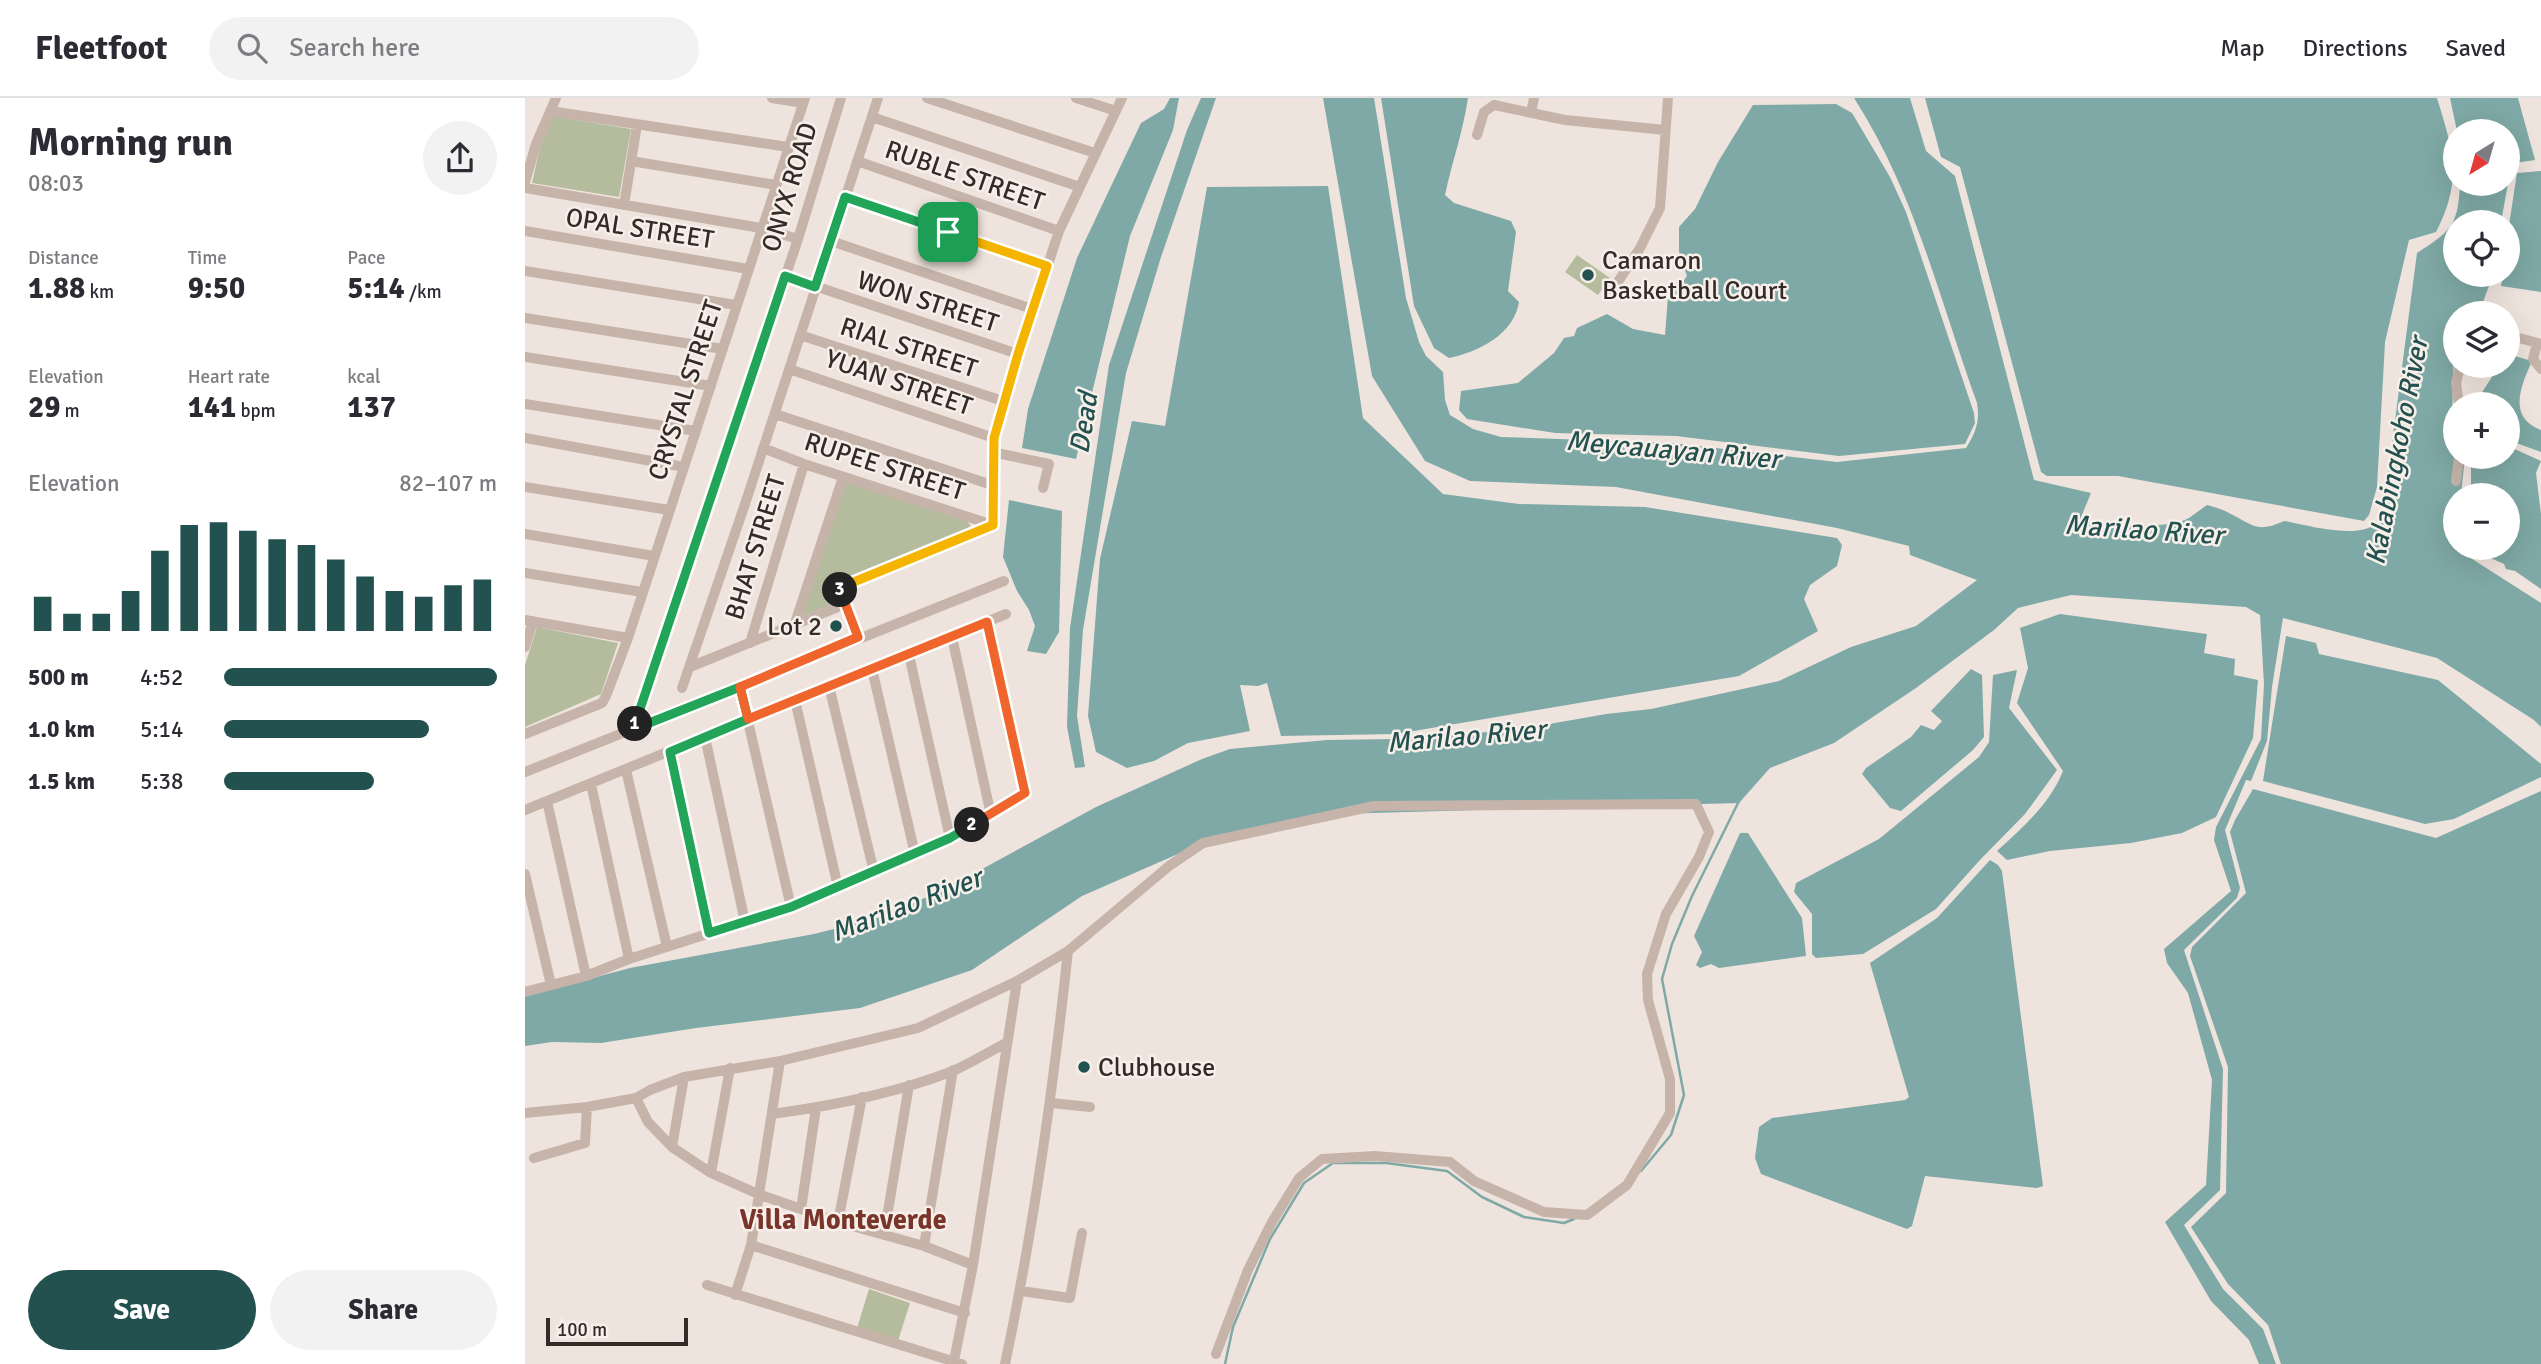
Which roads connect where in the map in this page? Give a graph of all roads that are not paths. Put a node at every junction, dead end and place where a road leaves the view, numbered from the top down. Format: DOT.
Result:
graph roads {
  1 [pos="556,98"];
  2 [pos="772,98"];
  3 [pos="841,98"];
  4 [pos="878,98"];
  5 [pos="927,98"];
  6 [pos="1076,98"];
  7 [pos="1122,98"];
  8 [pos="1534,98"];
  9 [pos="1668,98"];
  10 [pos="804,101"];
  11 [pos="550,111"];
  12 [pos="1116,111"];
  13 [pos="1531,113"];
  14 [pos="872,117"];
  15 [pos="637,125"];
  16 [pos="1665,130"];
  17 [pos="1477,135"];
  18 [pos="788,147"];
  19 [pos="1095,153"];
  20 [pos="857,161"];
  21 [pos="631,162"];
  22 [pos="525,181"];
  23 [pos="776,184"];
  24 [pos="1080,187"];
  25 [pos="525,188"];
  26 [pos="845,197"];
  27 [pos="624,205"];
  28 [pos="761,228"];
  29 [pos="525,231"];
  30 [pos="1059,231"];
  31 [pos="798,239"];
  32 [pos="831,241"];
  33 [pos="1047,266"];
  34 [pos="748,269"];
  35 [pos="525,271"];
  36 [pos="785,276"];
  37 [pos="815,287"];
  38 [pos="1612,291"];
  39 [pos="736,305"];
  40 [pos="1033,309"];
  41 [pos="525,318"];
  42 [pos="800,335"];
  43 [pos="2520,338"];
  44 [pos="2539,344"];
  45 [pos="723,349"];
  46 [pos="1018,354"];
  47 [pos="525,358"];
  48 [pos="789,369"];
  49 [pos="2541,369"];
  50 [pos="711,386"];
  51 [pos="1003,401"];
  52 [pos="525,404"];
  53 [pos="775,414"];
  54 [pos="696,431"];
  55 [pos="525,438"];
  56 [pos="994,438"];
  57 [pos="763,448"];
  58 [pos="992,452"];
  59 [pos="804,464"];
  60 [pos="684,467"];
  61 [pos="2458,469"];
  62 [pos="843,477"];
  63 [pos="2456,481"];
  64 [pos="992,485"];
  65 [pos="525,486"];
  66 [pos="1043,488"];
  67 [pos="669,510"];
  68 [pos="993,525"];
  69 [pos="525,534"];
  70 [pos="654,555"];
  71 [pos="525,573"];
  72 [pos="1004,581"];
  73 [pos="642,592"];
  74 [pos="845,604"];
  75 [pos="1006,614"];
  76 [pos="529,620"];
  77 [pos="987,622"];
  78 [pos="794,626"];
  79 [pos="858,637"];
  80 [pos="952,637"];
  81 [pos="628,638"];
  82 [pos="750,643"];
  83 [pos="525,647"];
  84 [pos="909,654"];
  85 [pos="690,667"];
  86 [pos="872,669"];
  87 [pos="829,686"];
  88 [pos="740,687"];
  89 [pos="682,688"];
  90 [pos="795,700"];
  91 [pos="748,719"];
  92 [pos="634,729"];
  93 [pos="525,734"];
  94 [pos="705,737"];
  95 [pos="670,752"];
  96 [pos="626,770"];
  97 [pos="525,772"];
  98 [pos="591,784"];
  99 [pos="547,801"];
  100 [pos="525,808"];
  101 [pos="991,815"];
  102 [pos="950,838"];
  103 [pos="915,854"];
  104 [pos="874,872"];
  105 [pos="525,874"];
  106 [pos="838,887"];
  107 [pos="791,907"];
  108 [pos="745,922"];
  109 [pos="709,933"];
  110 [pos="667,947"];
  111 [pos="1068,951"];
  112 [pos="629,959"];
  113 [pos="586,976"];
  114 [pos="1017,981"];
  115 [pos="551,985"];
  116 [pos="525,992"];
  117 [pos="1006,1043"];
  118 [pos="780,1061"];
  119 [pos="730,1068"];
  120 [pos="953,1070"];
  121 [pos="684,1077"];
  122 [pos="909,1085"];
  123 [pos="862,1097"];
  124 [pos="636,1098"];
  125 [pos="1051,1103"];
  126 [pos="587,1107"];
  127 [pos="1090,1107"];
  128 [pos="816,1108"];
  129 [pos="525,1113"];
  130 [pos="772,1114"];
  131 [pos="672,1147"];
  132 [pos="534,1157"];
  133 [pos="711,1173"];
  134 [pos="758,1194"];
  135 [pos="801,1209"];
  136 [pos="838,1222"];
  137 [pos="1082,1233"];
  138 [pos="884,1235"];
  139 [pos="751,1245"];
  140 [pos="924,1246"];
  141 [pos="973,1265"];
  142 [pos="707,1285"];
  143 [pos="1021,1291"];
  144 [pos="735,1295"];
  145 [pos="965,1313"];
  146 [pos="1216,1354"];
  147 [pos="958,1363"];
  148 [pos="1005,1364"];
  1 -- 11 [label="street"];
  2 -- 10 [label="street"];
  3 -- 31 [label="street, ONYX ROAD"];
  4 -- 14 [label="street"];
  5 -- 19 [label="street"];
  6 -- 12 [label="street"];
  7 -- 12 [label="street"];
  8 -- 13 [label="street"];
  9 -- 16 [label="street"];
  10 -- 18 [label="street, CRYSTAL STREET"];
  11 -- 15 [label="street"];
  11 -- 22 [label="street"];
  12 -- 19 [label="street"];
  13 -- 16 [label="street"];
  13 -- 17 [label="street"];
  14 -- 20 [label="street"];
  14 -- 24 [label="street"];
  15 -- 18 [label="street"];
  15 -- 21 [label="street"];
  16 -- 38 [label="street"];
  18 -- 23 [label="street, CRYSTAL STREET"];
  19 -- 24 [label="street"];
  20 -- 26 [label="street"];
  20 -- 30 [label="street, RUBLE STREET"];
  21 -- 23 [label="street"];
  21 -- 27 [label="street"];
  23 -- 28 [label="street, CRYSTAL STREET"];
  24 -- 30 [label="street"];
  25 -- 27 [label="street"];
  26 -- 32 [label="street"];
  26 -- 33 [label="street"];
  27 -- 28 [label="street"];
  28 -- 31 [label="street"];
  28 -- 34 [label="street, CRYSTAL STREET"];
  29 -- 34 [label="street, OPAL STREET"];
  30 -- 33 [label="street"];
  31 -- 36 [label="street, ONYX ROAD"];
  32 -- 37 [label="street"];
  32 -- 40 [label="street"];
  33 -- 40 [label="street"];
  34 -- 39 [label="street, CRYSTAL STREET"];
  35 -- 39 [label="street"];
  36 -- 37 [label="street, WON STREET"];
  36 -- 92 [label="street, ONYX ROAD"];
  37 -- 42 [label="street"];
  37 -- 46 [label="street, WON STREET"];
  39 -- 45 [label="street, CRYSTAL STREET"];
  40 -- 46 [label="street"];
  41 -- 45 [label="street"];
  42 -- 48 [label="street"];
  42 -- 51 [label="street, RIAL STREET"];
  43 -- 44 [label="street"];
  44 -- 49 [label="street"];
  45 -- 50 [label="street, CRYSTAL STREET"];
  46 -- 51 [label="street"];
  47 -- 50 [label="street"];
  48 -- 53 [label="street"];
  48 -- 56 [label="street, YUAN STREET"];
  50 -- 54 [label="street, CRYSTAL STREET"];
  51 -- 56 [label="street"];
  52 -- 54 [label="street"];
  53 -- 57 [label="street"];
  53 -- 64 [label="street"];
  54 -- 60 [label="street, CRYSTAL STREET"];
  55 -- 60 [label="street"];
  56 -- 58 [label="street"];
  57 -- 59 [label="street, RUPEE STREET"];
  57 -- 85 [label="street"];
  58 -- 64 [label="street"];
  58 -- 66 [label="street"];
  59 -- 62 [label="street, RUPEE STREET"];
  59 -- 82 [label="street, BHAT STREET"];
  60 -- 67 [label="street, CRYSTAL STREET"];
  61 -- 63 [label="street"];
  62 -- 68 [label="street, RUPEE STREET"];
  62 -- 78 [label="street"];
  64 -- 68 [label="street"];
  65 -- 67 [label="street"];
  67 -- 70 [label="street, CRYSTAL STREET"];
  68 -- 74 [label="street"];
  69 -- 70 [label="street"];
  70 -- 73 [label="street, CRYSTAL STREET"];
  71 -- 73 [label="street"];
  72 -- 79 [label="street"];
  73 -- 81 [label="street, CRYSTAL STREET"];
  74 -- 78 [label="street"];
  74 -- 79 [label="street"];
  75 -- 77 [label="street"];
  76 -- 81 [label="street"];
  76 -- 83 [label="street"];
  77 -- 80 [label="street"];
  77 -- 101 [label="street"];
  78 -- 82 [label="street"];
  79 -- 88 [label="street"];
  80 -- 84 [label="street"];
  80 -- 101 [label="street"];
  81 -- 93 [label="street, CRYSTAL STREET"];
  82 -- 85 [label="street"];
  84 -- 86 [label="street"];
  84 -- 102 [label="street"];
  85 -- 89 [label="street"];
  86 -- 87 [label="street"];
  86 -- 103 [label="street"];
  87 -- 90 [label="street"];
  87 -- 104 [label="street"];
  88 -- 91 [label="street"];
  88 -- 92 [label="street"];
  90 -- 91 [label="street"];
  90 -- 106 [label="street"];
  91 -- 94 [label="street"];
  91 -- 107 [label="street"];
  92 -- 97 [label="street"];
  94 -- 95 [label="street"];
  94 -- 108 [label="street"];
  95 -- 96 [label="street"];
  95 -- 109 [label="street"];
  96 -- 98 [label="street"];
  96 -- 110 [label="street"];
  98 -- 99 [label="street"];
  98 -- 112 [label="street"];
  99 -- 100 [label="street"];
  99 -- 113 [label="street"];
  101 -- 102 [label="street"];
  102 -- 103 [label="street"];
  103 -- 104 [label="street"];
  104 -- 106 [label="street"];
  105 -- 115 [label="street"];
  106 -- 107 [label="street"];
  107 -- 108 [label="street"];
  108 -- 109 [label="street"];
  109 -- 110 [label="street"];
  110 -- 112 [label="street"];
  111 -- 114 [label="street"];
  111 -- 125 [label="street"];
  111 -- 146 [label="street"];
  112 -- 113 [label="street"];
  113 -- 115 [label="street"];
  114 -- 117 [label="street"];
  114 -- 118 [label="street"];
  115 -- 116 [label="street"];
  117 -- 120 [label="street"];
  117 -- 141 [label="street"];
  118 -- 119 [label="street"];
  118 -- 130 [label="street"];
  119 -- 121 [label="street"];
  119 -- 133 [label="street"];
  120 -- 122 [label="street"];
  120 -- 140 [label="street"];
  121 -- 124 [label="street"];
  121 -- 131 [label="street"];
  122 -- 123 [label="street"];
  122 -- 138 [label="street"];
  123 -- 128 [label="street"];
  123 -- 136 [label="street"];
  124 -- 126 [label="street"];
  124 -- 131 [label="street"];
  125 -- 127 [label="street"];
  125 -- 143 [label="street"];
  126 -- 129 [label="street"];
  126 -- 132 [label="street"];
  128 -- 130 [label="street"];
  128 -- 135 [label="street"];
  130 -- 134 [label="street"];
  131 -- 133 [label="street"];
  133 -- 134 [label="street"];
  134 -- 135 [label="street"];
  134 -- 139 [label="street"];
  135 -- 136 [label="street"];
  136 -- 138 [label="street"];
  137 -- 143 [label="street"];
  138 -- 140 [label="street"];
  139 -- 144 [label="street"];
  139 -- 145 [label="street"];
  140 -- 141 [label="street"];
  141 -- 145 [label="street"];
  142 -- 144 [label="street"];
  143 -- 148 [label="street"];
  144 -- 147 [label="street"];
  145 -- 147 [label="street"];
}
